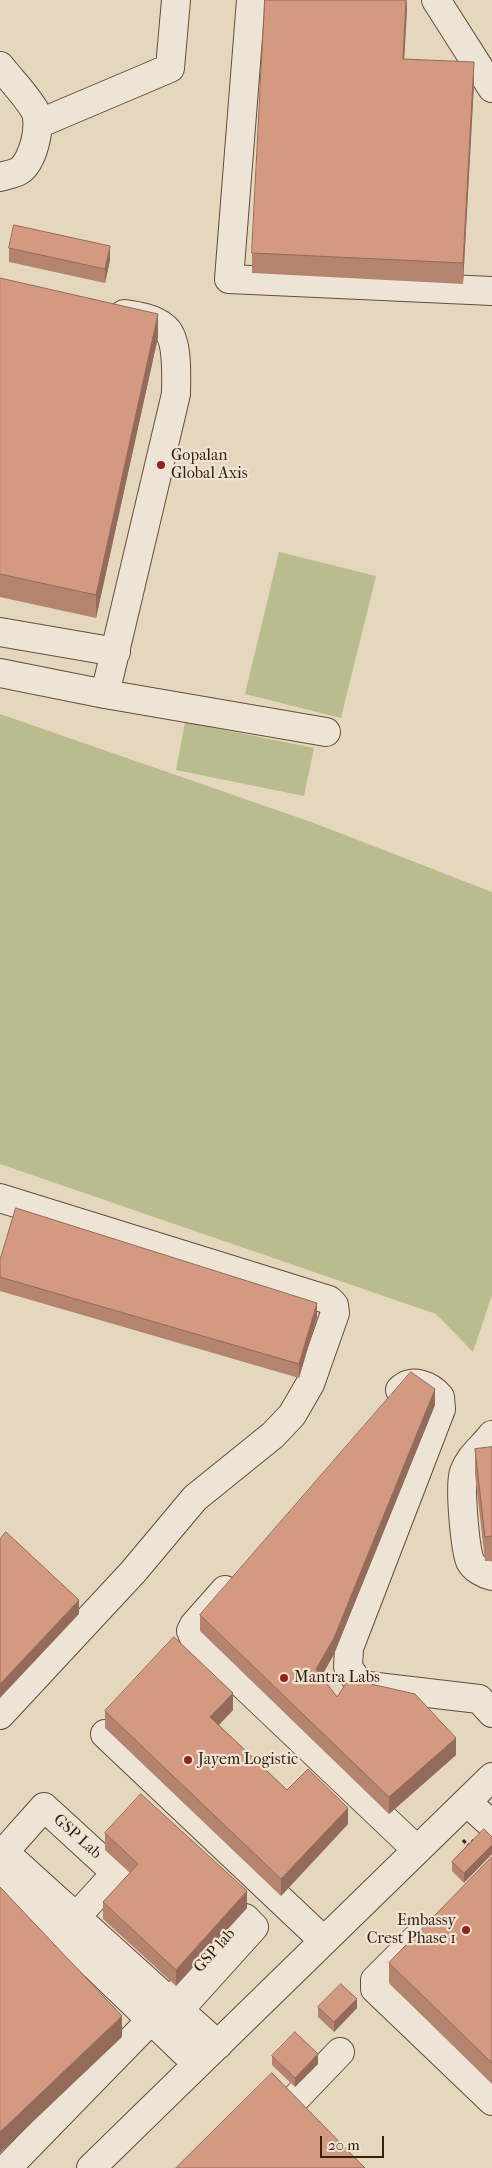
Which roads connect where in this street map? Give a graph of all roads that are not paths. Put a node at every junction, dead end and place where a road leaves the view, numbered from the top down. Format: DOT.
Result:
graph roads {
  1 [pos="176,0"];
  2 [pos="251,0"];
  3 [pos="436,0"];
  4 [pos="0,66"];
  5 [pos="492,88"];
  6 [pos="38,124"];
  7 [pos="0,177"];
  8 [pos="492,291"];
  9 [pos="103,309"];
  10 [pos="0,632"];
  11 [pos="116,652"];
  12 [pos="0,673"];
  13 [pos="105,694"];
  14 [pos="326,732"];
  15 [pos="0,1198"];
  16 [pos="384,1408"];
  17 [pos="492,1435"];
  18 [pos="240,1573"];
  19 [pos="492,1576"];
  20 [pos="492,1713"];
  21 [pos="0,1715"];
  22 [pos="105,1734"];
  23 [pos="492,1777"];
  24 [pos="467,1802"];
  25 [pos="492,1825"];
  26 [pos="417,1850"];
  27 [pos="0,1875"];
  28 [pos="76,1917"];
  29 [pos="437,1918"];
  30 [pos="324,1941"];
  31 [pos="167,2010"];
  32 [pos="218,2045"];
  33 [pos="340,2052"];
  34 [pos="197,2064"];
  35 [pos="492,2101"];
  36 [pos="315,2119"];
  37 [pos="7,2168"];
  38 [pos="91,2168"];
  1 -- 6 [label="street"];
  2 -- 8 [label="street"];
  3 -- 5 [label="street"];
  4 -- 6 [label="street"];
  6 -- 7 [label="street"];
  9 -- 11 [label="street"];
  10 -- 11 [label="street"];
  11 -- 13 [label="street"];
  12 -- 13 [label="street"];
  13 -- 14 [label="street"];
  15 -- 21 [label="street"];
  16 -- 20 [label="street"];
  17 -- 19 [label="street"];
  18 -- 26 [label="street"];
  22 -- 30 [label="street"];
  23 -- 24 [label="street"];
  24 -- 25 [label="street"];
  24 -- 26 [label="street"];
  26 -- 30 [label="street"];
  27 -- 31 [label="street"];
  28 -- 31 [label="street"];
  29 -- 35 [label="street"];
  30 -- 32 [label="street"];
  31 -- 32 [label="street"];
  31 -- 34 [label="street"];
  31 -- 37 [label="street"];
  32 -- 34 [label="street"];
  33 -- 36 [label="street"];
  34 -- 38 [label="street"];
}
